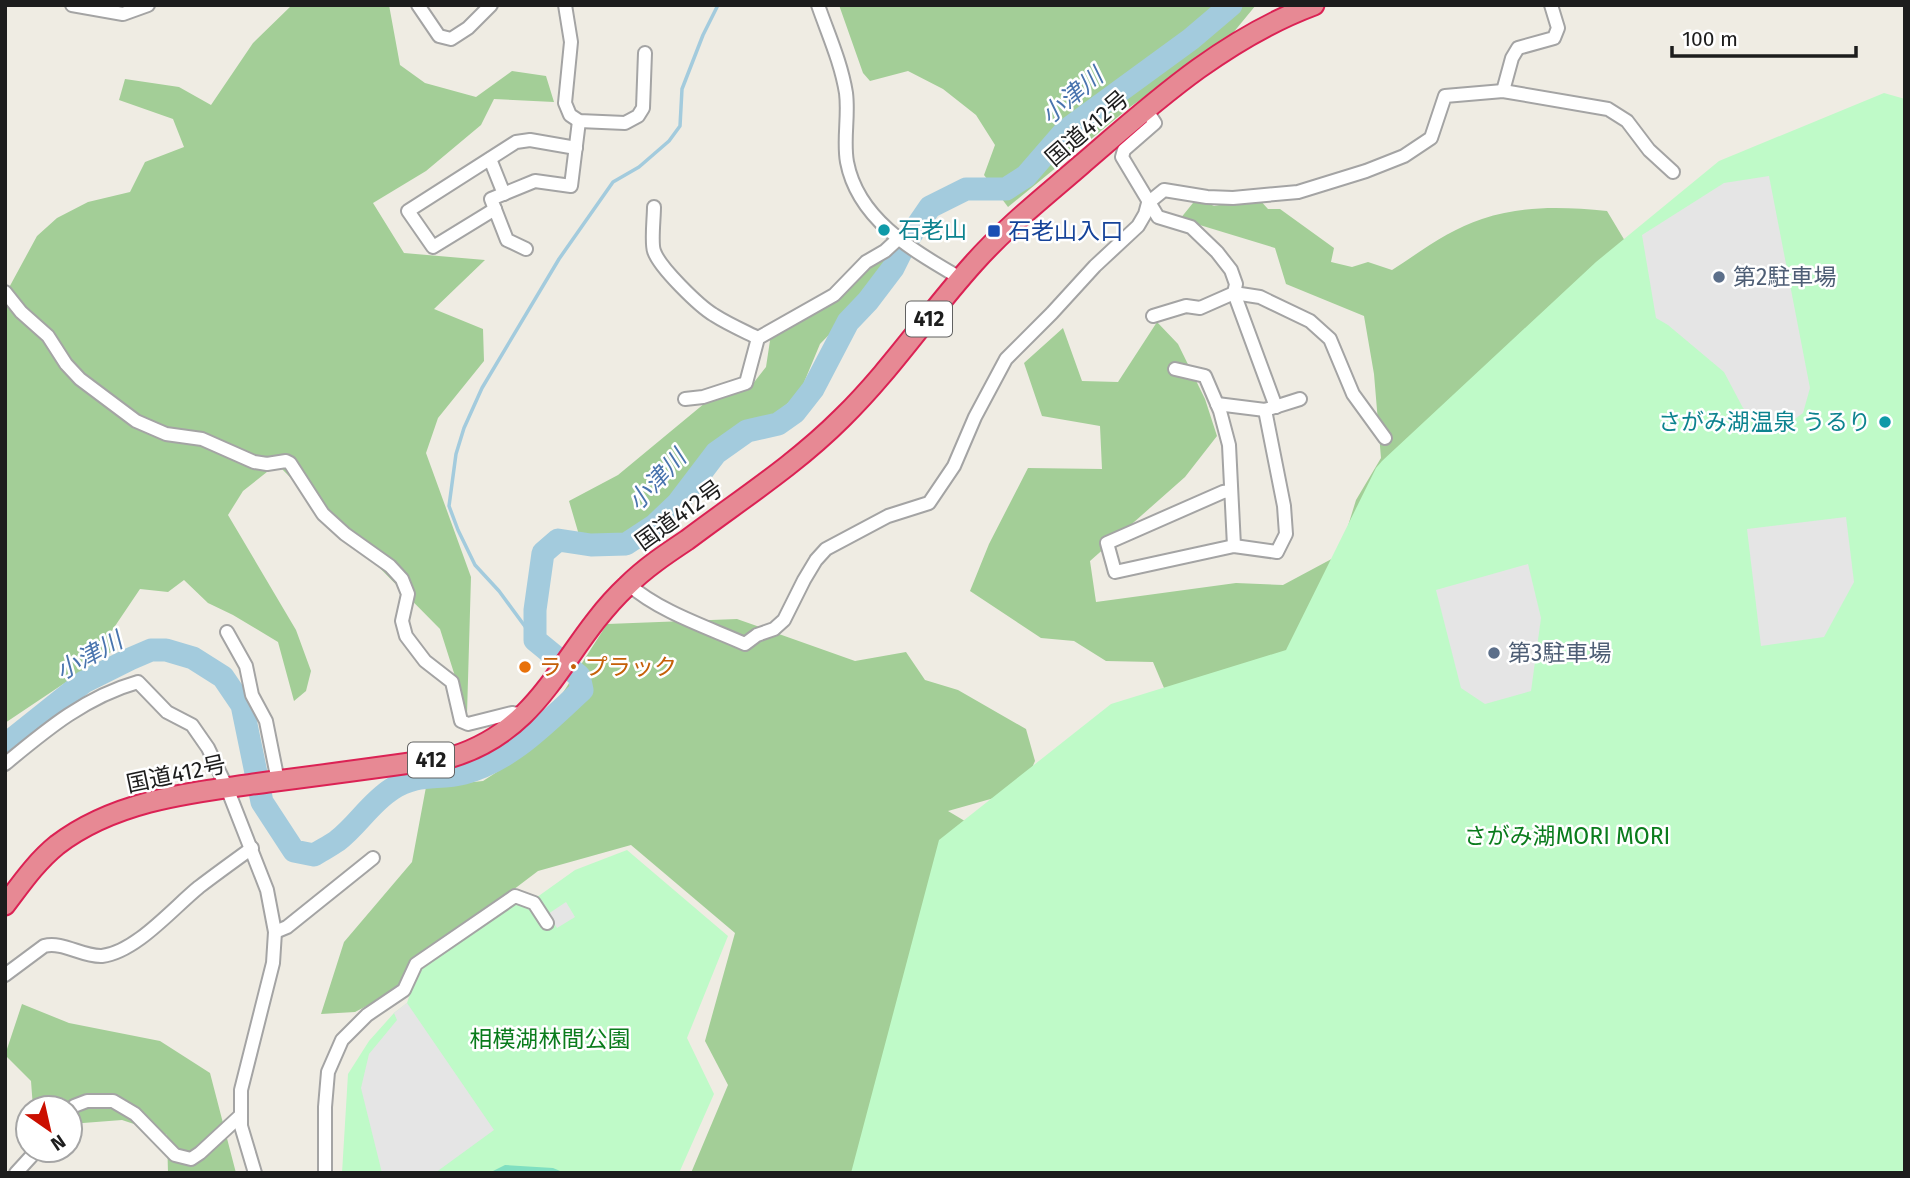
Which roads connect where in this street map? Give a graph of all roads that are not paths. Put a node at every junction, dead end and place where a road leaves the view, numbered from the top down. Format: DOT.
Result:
graph roads {
  1 [pos="72,5"];
  2 [pos="148,5"];
  3 [pos="418,5"];
  4 [pos="491,5"];
  5 [pos="565,5"];
  6 [pos="818,5"];
  7 [pos="1314,5"];
  8 [pos="1551,5"];
  9 [pos="645,53"];
  10 [pos="1503,91"];
  11 [pos="1146,109"];
  12 [pos="579,121"];
  13 [pos="576,148"];
  14 [pos="489,159"];
  15 [pos="1673,172"];
  16 [pos="504,194"];
  17 [pos="1148,203"];
  18 [pos="654,207"];
  19 [pos="495,209"];
  20 [pos="900,239"];
  21 [pos="526,248"];
  22 [pos="960,278"];
  23 [pos="5,292"];
  24 [pos="1234,293"];
  25 [pos="1153,316"];
  26 [pos="758,338"];
  27 [pos="1175,369"];
  28 [pos="685,399"];
  29 [pos="1300,400"];
  30 [pos="1217,404"];
  31 [pos="1270,408"];
  32 [pos="1385,438"];
  33 [pos="1231,492"];
  34 [pos="1234,545"];
  35 [pos="628,584"];
  36 [pos="227,632"];
  37 [pos="526,715"];
  38 [pos="5,764"];
  39 [pos="274,781"];
  40 [pos="227,788"];
  41 [pos="252,848"];
  42 [pos="373,858"];
  43 [pos="5,905"];
  44 [pos="547,923"];
  45 [pos="275,932"];
  46 [pos="5,975"];
  47 [pos="84,1102"];
  48 [pos="240,1116"];
  49 [pos="256,1173"];
  50 [pos="325,1173"];
  1 -- 2 [label="street"];
  3 -- 4 [label="street"];
  5 -- 12 [label="street"];
  6 -- 20 [label="street"];
  7 -- 11 [label="highway, 国道412号 / 412"];
  8 -- 10 [label="street"];
  9 -- 12 [label="street"];
  10 -- 15 [label="street"];
  10 -- 17 [label="street"];
  11 -- 17 [label="street"];
  11 -- 22 [label="highway, 国道412号 / 412"];
  12 -- 13 [label="street"];
  13 -- 14 [label="street"];
  13 -- 16 [label="street"];
  14 -- 16 [label="street"];
  14 -- 19 [label="street"];
  16 -- 19 [label="street"];
  17 -- 24 [label="street"];
  17 -- 35 [label="street"];
  18 -- 26 [label="street"];
  19 -- 21 [label="street"];
  20 -- 22 [label="street"];
  20 -- 26 [label="street"];
  22 -- 35 [label="highway, 国道412号 / 412"];
  23 -- 37 [label="street"];
  24 -- 25 [label="street"];
  24 -- 31 [label="street"];
  24 -- 32 [label="street"];
  26 -- 28 [label="street"];
  27 -- 30 [label="street"];
  29 -- 31 [label="street"];
  30 -- 31 [label="street"];
  30 -- 33 [label="street"];
  31 -- 34 [label="street"];
  33 -- 34 [label="street"];
  33 -- 34 [label="street"];
  35 -- 37 [label="highway, 国道412号 / 412"];
  36 -- 39 [label="street"];
  37 -- 39 [label="highway, 国道412号 / 412"];
  38 -- 40 [label="street"];
  39 -- 40 [label="highway, 国道412号 / 412"];
  40 -- 41 [label="street"];
  40 -- 43 [label="highway, 国道412号 / 412"];
  41 -- 45 [label="street"];
  41 -- 46 [label="street"];
  42 -- 45 [label="street"];
  44 -- 50 [label="street"];
  45 -- 48 [label="street"];
  47 -- 48 [label="street"];
  48 -- 49 [label="street"];
}
